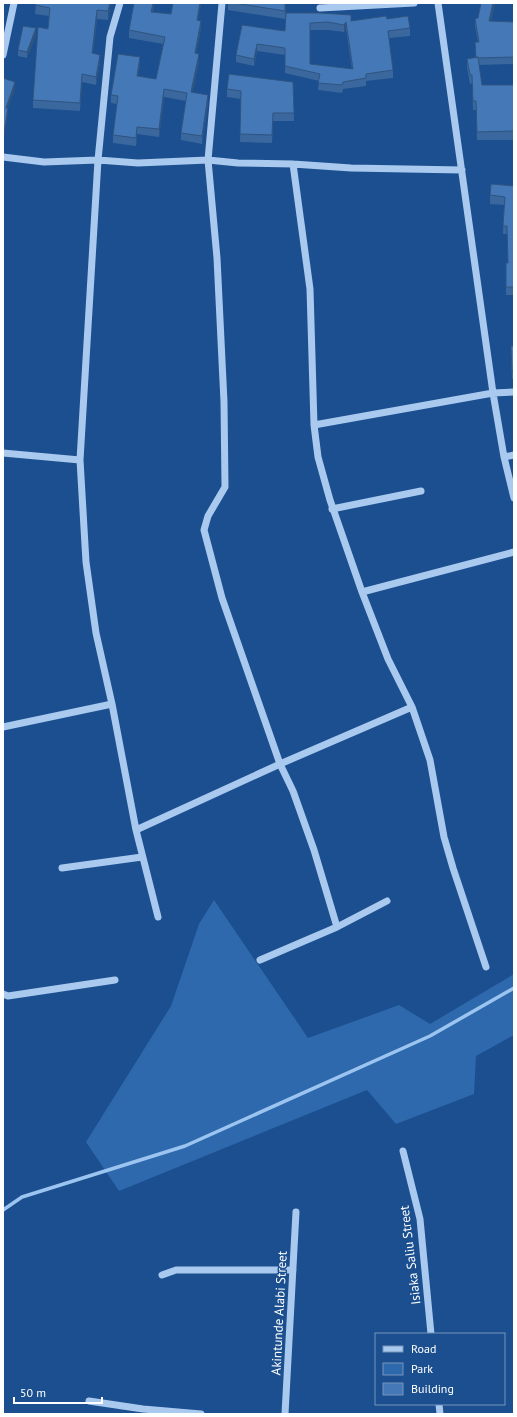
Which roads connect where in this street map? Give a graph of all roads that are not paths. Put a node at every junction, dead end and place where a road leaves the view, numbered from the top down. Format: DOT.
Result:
graph roads {
  1 [pos="14,3"];
  2 [pos="120,3"];
  3 [pos="222,3"];
  4 [pos="414,3"];
  5 [pos="438,3"];
  6 [pos="320,8"];
  7 [pos="3,55"];
  8 [pos="3,157"];
  9 [pos="98,160"];
  10 [pos="208,160"];
  11 [pos="293,164"];
  12 [pos="462,170"];
  13 [pos="493,392"];
  14 [pos="514,392"];
  15 [pos="314,425"];
  16 [pos="3,453"];
  17 [pos="514,455"];
  18 [pos="504,457"];
  19 [pos="80,460"];
  20 [pos="422,491"];
  21 [pos="514,498"];
  22 [pos="332,509"];
  23 [pos="514,552"];
  24 [pos="362,592"];
  25 [pos="112,704"];
  26 [pos="412,707"];
  27 [pos="3,727"];
  28 [pos="280,764"];
  29 [pos="136,830"];
  30 [pos="142,857"];
  31 [pos="62,868"];
  32 [pos="387,901"];
  33 [pos="158,917"];
  34 [pos="337,927"];
  35 [pos="260,960"];
  36 [pos="486,967"];
  37 [pos="115,980"];
  38 [pos="3,994"];
  39 [pos="403,1151"];
  40 [pos="296,1212"];
  41 [pos="293,1270"];
  42 [pos="162,1275"];
  43 [pos="431,1333"];
  44 [pos="89,1401"];
  45 [pos="201,1414"];
  46 [pos="285,1414"];
  1 -- 7 [label="street"];
  2 -- 9 [label="street"];
  3 -- 10 [label="street"];
  4 -- 6 [label="street"];
  5 -- 12 [label="street"];
  8 -- 9 [label="street"];
  9 -- 10 [label="street"];
  9 -- 19 [label="street"];
  10 -- 11 [label="street"];
  10 -- 28 [label="street"];
  11 -- 12 [label="street"];
  11 -- 15 [label="street"];
  12 -- 13 [label="street"];
  13 -- 14 [label="street"];
  13 -- 15 [label="street"];
  13 -- 18 [label="street"];
  15 -- 22 [label="street"];
  16 -- 19 [label="street"];
  17 -- 18 [label="street"];
  18 -- 21 [label="street"];
  19 -- 25 [label="street"];
  20 -- 22 [label="street"];
  22 -- 24 [label="street"];
  23 -- 24 [label="street"];
  24 -- 26 [label="street"];
  25 -- 27 [label="street"];
  25 -- 29 [label="street"];
  26 -- 28 [label="street"];
  26 -- 36 [label="street"];
  28 -- 29 [label="street"];
  28 -- 34 [label="street"];
  29 -- 30 [label="street"];
  30 -- 31 [label="street"];
  30 -- 33 [label="street"];
  32 -- 34 [label="street"];
  34 -- 35 [label="street"];
  37 -- 38 [label="street"];
  39 -- 43 [label="street, Isiaka Saliu Street"];
  40 -- 41 [label="street, Akintunde Alabi Street"];
  41 -- 42 [label="street"];
  41 -- 46 [label="street, Akintunde Alabi Street"];
  44 -- 45 [label="street"];
}
